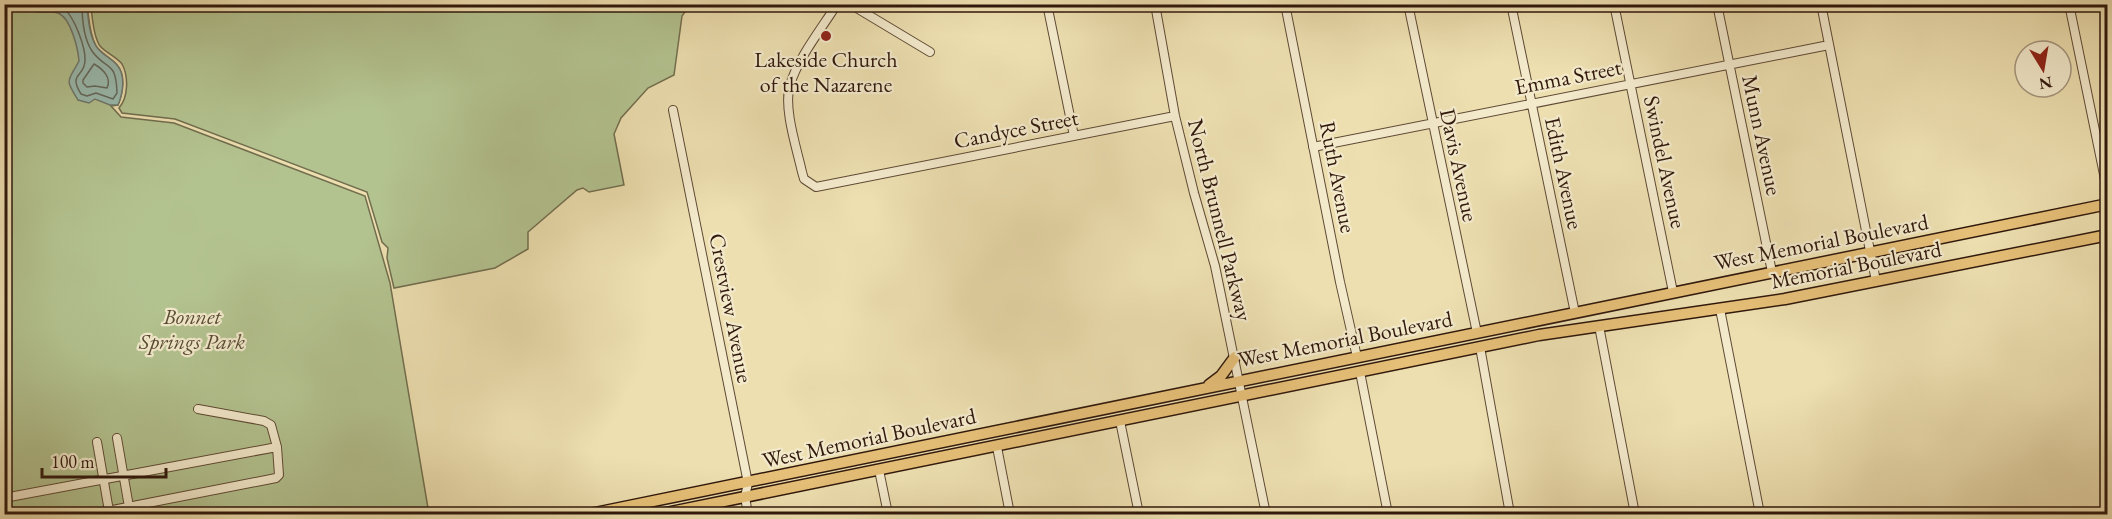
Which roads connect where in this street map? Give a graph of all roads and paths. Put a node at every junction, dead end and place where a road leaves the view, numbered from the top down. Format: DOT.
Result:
graph roads {
  1 [pos="837,4"];
  2 [pos="850,4"];
  3 [pos="1047,4"];
  4 [pos="1155,4"];
  5 [pos="1285,4"];
  6 [pos="1408,4"];
  7 [pos="1510,4"];
  8 [pos="1614,4"];
  9 [pos="1717,4"];
  10 [pos="1821,4"];
  11 [pos="2069,4"];
  12 [pos="1829,45"];
  13 [pos="930,52"];
  14 [pos="1729,66"];
  15 [pos="1630,84"];
  16 [pos="1530,102"];
  17 [pos="673,110"];
  18 [pos="1176,116"];
  19 [pos="1432,123"];
  20 [pos="1074,136"];
  21 [pos="1313,147"];
  22 [pos="2108,194"];
  23 [pos="2108,204"];
  24 [pos="2108,235"];
  25 [pos="1871,252"];
  26 [pos="1772,272"];
  27 [pos="1876,281"];
  28 [pos="1673,292"];
  29 [pos="1720,309"];
  30 [pos="1575,313"];
  31 [pos="1599,326"];
  32 [pos="1503,327"];
  33 [pos="1477,333"];
  34 [pos="1539,335"];
  35 [pos="1480,347"];
  36 [pos="1455,352"];
  37 [pos="1235,357"];
  38 [pos="1358,357"];
  39 [pos="1360,372"];
  40 [pos="1240,380"];
  41 [pos="1204,388"];
  42 [pos="1242,396"];
  43 [pos="198,410"];
  44 [pos="1120,421"];
  45 [pos="1030,425"];
  46 [pos="996,432"];
  47 [pos="117,438"];
  48 [pos="97,442"];
  49 [pos="277,447"];
  50 [pos="997,447"];
  51 [pos="965,453"];
  52 [pos="879,470"];
  53 [pos="123,476"];
  54 [pos="104,479"];
  55 [pos="748,483"];
  56 [pos="745,497"];
  57 [pos="4,498"];
  58 [pos="129,507"];
  59 [pos="627,507"];
  60 [pos="109,511"];
  61 [pos="92,514"];
  62 [pos="590,514"];
  63 [pos="614,514"];
  64 [pos="662,514"];
  65 [pos="748,514"];
  66 [pos="888,514"];
  67 [pos="1010,514"];
  68 [pos="1138,514"];
  69 [pos="1266,514"];
  70 [pos="1388,514"];
  71 [pos="1510,514"];
  72 [pos="1635,514"];
  73 [pos="1760,514"];
  1 -- 20 [label="street, Candyce Street"];
  2 -- 13 [label="street"];
  3 -- 20 [label="street"];
  4 -- 18 [label="street, North Brunnell Parkway"];
  5 -- 21 [label="street, Ruth Avenue"];
  6 -- 19 [label="street, Davis Avenue"];
  7 -- 16 [label="street, Edith Avenue"];
  8 -- 15 [label="street, Swindel Avenue"];
  9 -- 14 [label="street, Munn Avenue"];
  10 -- 12 [label="street"];
  11 -- 22 [label="street"];
  12 -- 14 [label="street, Emma Street"];
  12 -- 25 [label="street"];
  14 -- 15 [label="street, Emma Street"];
  14 -- 26 [label="street, Munn Avenue"];
  15 -- 16 [label="street, Emma Street"];
  15 -- 28 [label="street, Swindel Avenue"];
  16 -- 19 [label="street, Emma Street"];
  16 -- 30 [label="street, Edith Avenue"];
  17 -- 55 [label="street, Crestview Avenue"];
  18 -- 20 [label="street, Candyce Street"];
  18 -- 37 [label="street, North Brunnell Parkway"];
  19 -- 21 [label="street, Emma Street"];
  19 -- 33 [label="street, Davis Avenue"];
  21 -- 38 [label="street, Ruth Avenue"];
  23 -- 25 [label="main road, West Memorial Boulevard"];
  24 -- 27 [label="main road, Memorial Boulevard"];
  25 -- 26 [label="main road, West Memorial Boulevard"];
  25 -- 27 [label="street"];
  26 -- 28 [label="main road, West Memorial Boulevard"];
  27 -- 29 [label="main road, Memorial Boulevard"];
  28 -- 30 [label="main road, West Memorial Boulevard"];
  29 -- 31 [label="main road, Memorial Boulevard"];
  29 -- 73 [label="street"];
  30 -- 32 [label="main road, West Memorial Boulevard"];
  31 -- 34 [label="main road, Memorial Boulevard"];
  31 -- 72 [label="street"];
  32 -- 33 [label="main road, West Memorial Boulevard"];
  32 -- 35 [label="main road"];
  33 -- 36 [label="main road"];
  33 -- 38 [label="main road, West Memorial Boulevard"];
  34 -- 35 [label="main road, West Memorial Boulevard"];
  35 -- 36 [label="main road, West Memorial Boulevard"];
  35 -- 71 [label="street"];
  36 -- 39 [label="main road, West Memorial Boulevard"];
  37 -- 40 [label="street, North Brunnell Parkway"];
  37 -- 41 [label="main road"];
  38 -- 40 [label="main road, West Memorial Boulevard"];
  39 -- 42 [label="main road, West Memorial Boulevard"];
  39 -- 70 [label="street"];
  40 -- 41 [label="main road, West Memorial Boulevard"];
  40 -- 42 [label="street, North Brunnell Parkway"];
  41 -- 45 [label="main road, West Memorial Boulevard"];
  42 -- 44 [label="main road, West Memorial Boulevard"];
  42 -- 69 [label="street, North Brunnell Parkway"];
  43 -- 49 [label="street"];
  44 -- 50 [label="main road, West Memorial Boulevard"];
  44 -- 68 [label="street"];
  45 -- 46 [label="main road, West Memorial Boulevard"];
  45 -- 50 [label="main road"];
  46 -- 51 [label="main road"];
  46 -- 55 [label="main road, West Memorial Boulevard"];
  47 -- 53 [label="street"];
  48 -- 54 [label="street"];
  49 -- 53 [label="street"];
  49 -- 58 [label="street"];
  50 -- 51 [label="main road, West Memorial Boulevard"];
  50 -- 67 [label="street"];
  51 -- 52 [label="main road, West Memorial Boulevard"];
  52 -- 56 [label="main road, West Memorial Boulevard"];
  52 -- 66 [label="street"];
  53 -- 54 [label="street"];
  53 -- 58 [label="street"];
  54 -- 57 [label="street"];
  54 -- 60 [label="street"];
  55 -- 56 [label="street, Crestview Avenue"];
  55 -- 59 [label="main road, West Memorial Boulevard"];
  56 -- 64 [label="main road, West Memorial Boulevard"];
  56 -- 65 [label="street, Crestview Avenue"];
  58 -- 60 [label="street"];
  59 -- 62 [label="main road, West Memorial Boulevard"];
  59 -- 63 [label="main road"];
  60 -- 61 [label="street"];
}
